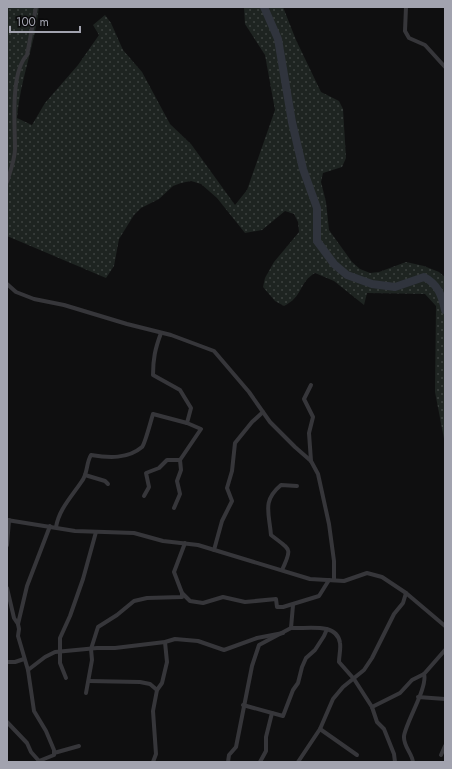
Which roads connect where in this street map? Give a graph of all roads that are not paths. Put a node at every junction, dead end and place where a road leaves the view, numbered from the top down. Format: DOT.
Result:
graph roads {
  1 [pos="36,7"];
  2 [pos="406,7"];
  3 [pos="445,66"];
  4 [pos="7,182"];
  5 [pos="7,284"];
  6 [pos="161,333"];
  7 [pos="311,385"];
  8 [pos="263,412"];
  9 [pos="187,423"];
  10 [pos="180,460"];
  11 [pos="311,461"];
  12 [pos="85,475"];
  13 [pos="108,484"];
  14 [pos="297,486"];
  15 [pos="144,496"];
  16 [pos="174,508"];
  17 [pos="8,520"];
  18 [pos="50,526"];
  19 [pos="56,527"];
  20 [pos="96,532"];
  21 [pos="185,543"];
  22 [pos="7,545"];
  23 [pos="214,550"];
  24 [pos="282,570"];
  25 [pos="328,580"];
  26 [pos="334,580"];
  27 [pos="7,588"];
  28 [pos="182,593"];
  29 [pos="406,593"];
  30 [pos="292,605"];
  31 [pos="18,624"];
  32 [pos="445,626"];
  33 [pos="291,628"];
  34 [pos="326,628"];
  35 [pos="282,633"];
  36 [pos="165,642"];
  37 [pos="91,649"];
  38 [pos="445,650"];
  39 [pos="59,652"];
  40 [pos="24,659"];
  41 [pos="7,662"];
  42 [pos="28,670"];
  43 [pos="424,674"];
  44 [pos="66,678"];
  45 [pos="354,679"];
  46 [pos="89,681"];
  47 [pos="157,690"];
  48 [pos="86,693"];
  49 [pos="418,697"];
  50 [pos="445,699"];
  51 [pos="243,705"];
  52 [pos="372,707"];
  53 [pos="272,713"];
  54 [pos="7,722"];
  55 [pos="320,729"];
  56 [pos="79,746"];
  57 [pos="445,746"];
  58 [pos="54,753"];
  59 [pos="357,755"];
  60 [pos="441,755"];
  61 [pos="39,761"];
  62 [pos="153,762"];
  63 [pos="228,762"];
  64 [pos="260,762"];
  65 [pos="298,762"];
  66 [pos="395,762"];
  67 [pos="413,762"];
  1 -- 4 [label="street"];
  2 -- 3 [label="street"];
  5 -- 6 [label="street"];
  6 -- 8 [label="street"];
  6 -- 9 [label="street"];
  7 -- 11 [label="street"];
  8 -- 11 [label="street"];
  8 -- 23 [label="street"];
  9 -- 10 [label="street"];
  9 -- 12 [label="street"];
  10 -- 15 [label="street"];
  10 -- 16 [label="street"];
  11 -- 26 [label="street"];
  12 -- 13 [label="street"];
  12 -- 19 [label="street"];
  14 -- 24 [label="street"];
  17 -- 18 [label="street"];
  17 -- 22 [label="street"];
  18 -- 19 [label="street"];
  18 -- 31 [label="street"];
  19 -- 20 [label="street"];
  20 -- 21 [label="street"];
  20 -- 39 [label="street"];
  21 -- 23 [label="street"];
  21 -- 28 [label="street"];
  23 -- 24 [label="street"];
  24 -- 25 [label="street"];
  25 -- 26 [label="street"];
  25 -- 30 [label="street"];
  26 -- 29 [label="street"];
  27 -- 31 [label="street"];
  28 -- 30 [label="street"];
  28 -- 37 [label="street"];
  29 -- 32 [label="street"];
  29 -- 45 [label="street"];
  30 -- 33 [label="street"];
  31 -- 40 [label="street"];
  33 -- 34 [label="street"];
  33 -- 35 [label="street"];
  34 -- 45 [label="street"];
  34 -- 53 [label="street"];
  35 -- 36 [label="street"];
  35 -- 51 [label="street"];
  36 -- 37 [label="street"];
  36 -- 47 [label="street"];
  37 -- 39 [label="street"];
  37 -- 46 [label="street"];
  38 -- 43 [label="street"];
  39 -- 42 [label="street"];
  39 -- 44 [label="street"];
  40 -- 41 [label="street"];
  40 -- 42 [label="street"];
  42 -- 58 [label="street"];
  43 -- 49 [label="street"];
  43 -- 52 [label="street"];
  45 -- 52 [label="street"];
  45 -- 55 [label="street"];
  46 -- 47 [label="street"];
  46 -- 48 [label="street"];
  47 -- 62 [label="street"];
  49 -- 50 [label="street"];
  49 -- 67 [label="street"];
  51 -- 53 [label="street"];
  51 -- 63 [label="street"];
  52 -- 66 [label="street"];
  53 -- 64 [label="street"];
  54 -- 61 [label="street"];
  55 -- 59 [label="street"];
  55 -- 65 [label="street"];
  56 -- 58 [label="street"];
  57 -- 60 [label="street"];
  58 -- 61 [label="street"];
}
